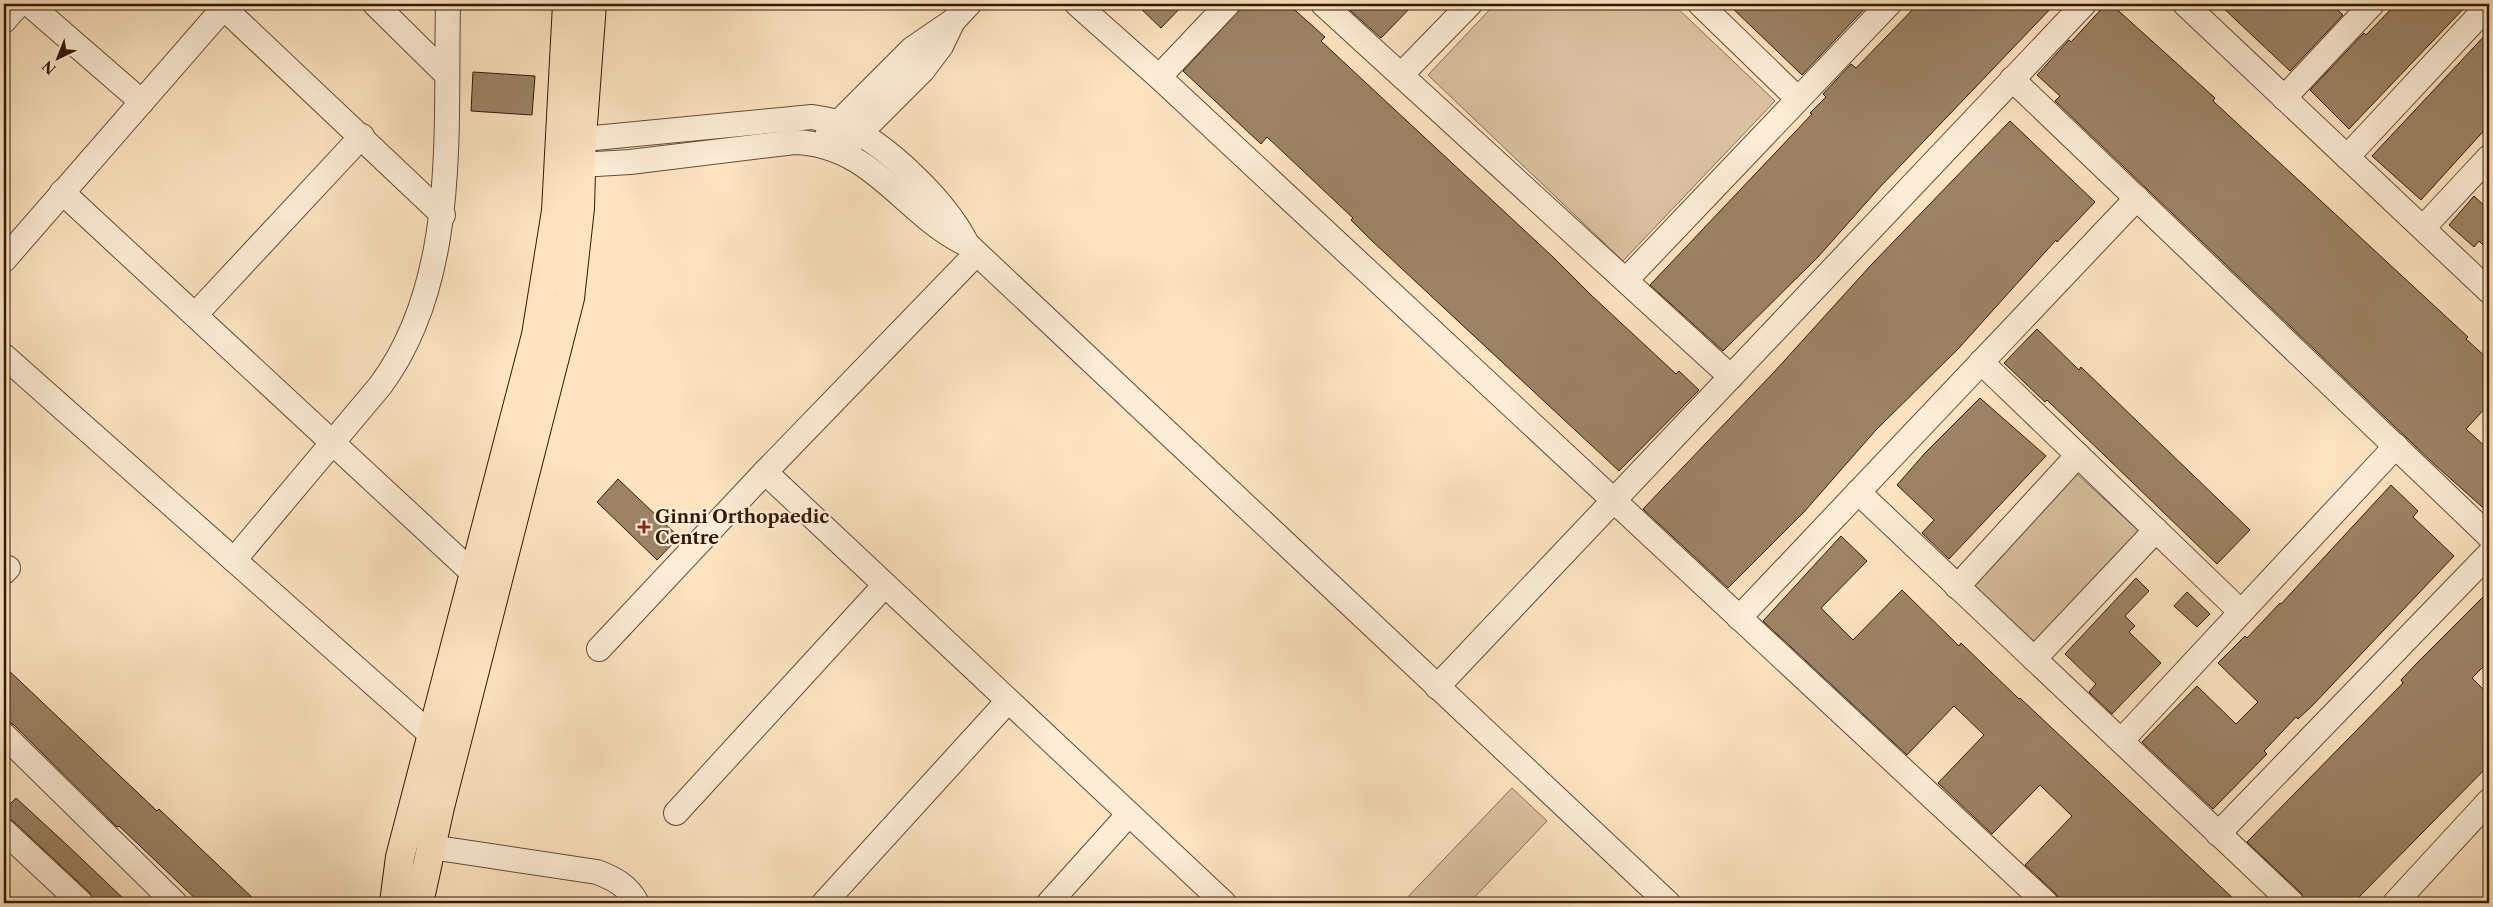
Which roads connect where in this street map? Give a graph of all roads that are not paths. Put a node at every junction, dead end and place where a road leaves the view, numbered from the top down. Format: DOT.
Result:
graph roads {
  1 [pos="19,4"];
  2 [pos="29,4"];
  3 [pos="375,4"];
  4 [pos="448,4"];
  5 [pos="567,4"];
  6 [pos="592,4"];
  7 [pos="969,4"];
  8 [pos="1076,4"];
  9 [pos="1228,4"];
  10 [pos="1323,4"];
  11 [pos="1470,4"];
  12 [pos="1700,4"];
  13 [pos="1889,4"];
  14 [pos="2084,4"];
  15 [pos="2185,4"];
  16 [pos="2372,4"];
  17 [pos="2489,5"];
  18 [pos="226,6"];
  19 [pos="4,21"];
  20 [pos="447,75"];
  21 [pos="1401,75"];
  22 [pos="1159,77"];
  23 [pos="2012,79"];
  24 [pos="2284,98"];
  25 [pos="1798,99"];
  26 [pos="142,102"];
  27 [pos="850,128"];
  28 [pos="362,136"];
  29 [pos="817,143"];
  30 [pos="842,151"];
  31 [pos="571,152"];
  32 [pos="2347,157"];
  33 [pos="2489,158"];
  34 [pos="62,192"];
  35 [pos="2136,198"];
  36 [pos="443,214"];
  37 [pos="2423,228"];
  38 [pos="972,250"];
  39 [pos="4,260"];
  40 [pos="1626,280"];
  41 [pos="2489,291"];
  42 [pos="196,315"];
  43 [pos="4,356"];
  44 [pos="1981,362"];
  45 [pos="1731,377"];
  46 [pos="333,442"];
  47 [pos="2396,446"];
  48 [pos="2078,455"];
  49 [pos="765,472"];
  50 [pos="1858,492"];
  51 [pos="1614,501"];
  52 [pos="2156,530"];
  53 [pos="2489,536"];
  54 [pos="2489,554"];
  55 [pos="234,560"];
  56 [pos="473,573"];
  57 [pos="886,585"];
  58 [pos="1957,587"];
  59 [pos="2241,612"];
  60 [pos="1739,618"];
  61 [pos="599,649"];
  62 [pos="2034,659"];
  63 [pos="1437,687"];
  64 [pos="1008,701"];
  65 [pos="4,735"];
  66 [pos="431,735"];
  67 [pos="2121,741"];
  68 [pos="454,754"];
  69 [pos="2489,801"];
  70 [pos="676,813"];
  71 [pos="1129,814"];
  72 [pos="4,831"];
  73 [pos="2218,834"];
  74 [pos="431,847"];
  75 [pos="81,903"];
  76 [pos="175,903"];
  77 [pos="394,903"];
  78 [pos="419,903"];
  79 [pos="637,903"];
  80 [pos="824,903"];
  81 [pos="1049,903"];
  82 [pos="1224,903"];
  83 [pos="1668,903"];
  84 [pos="2046,903"];
  85 [pos="2292,903"];
  86 [pos="2395,903"];
  1 -- 19 [label="street"];
  2 -- 26 [label="street"];
  3 -- 20 [label="street"];
  4 -- 20 [label="street"];
  5 -- 31 [label="main road"];
  6 -- 31 [label="main road"];
  7 -- 27 [label="street"];
  8 -- 22 [label="street"];
  9 -- 22 [label="street"];
  10 -- 21 [label="street"];
  11 -- 21 [label="street"];
  12 -- 25 [label="street"];
  13 -- 25 [label="street"];
  14 -- 23 [label="street"];
  15 -- 24 [label="street"];
  16 -- 24 [label="street"];
  17 -- 32 [label="street"];
  18 -- 26 [label="street"];
  18 -- 28 [label="street"];
  20 -- 36 [label="street"];
  21 -- 40 [label="street"];
  22 -- 51 [label="street"];
  23 -- 35 [label="street"];
  23 -- 45 [label="street"];
  24 -- 32 [label="street"];
  25 -- 40 [label="street"];
  26 -- 34 [label="street"];
  27 -- 29 [label="street"];
  27 -- 30 [label="street"];
  27 -- 31 [label="street"];
  27 -- 38 [label="street"];
  28 -- 36 [label="street"];
  28 -- 42 [label="street"];
  29 -- 30 [label="street"];
  29 -- 31 [label="street"];
  30 -- 38 [label="street"];
  31 -- 56 [label="main road"];
  31 -- 68 [label="main road"];
  32 -- 37 [label="street"];
  33 -- 37 [label="street"];
  34 -- 39 [label="street"];
  34 -- 42 [label="street"];
  35 -- 44 [label="street"];
  35 -- 47 [label="street"];
  36 -- 46 [label="street"];
  37 -- 41 [label="street"];
  38 -- 49 [label="street"];
  38 -- 63 [label="street"];
  40 -- 45 [label="street"];
  42 -- 46 [label="street"];
  43 -- 55 [label="street"];
  44 -- 48 [label="street"];
  44 -- 50 [label="street"];
  45 -- 51 [label="street"];
  46 -- 55 [label="street"];
  46 -- 56 [label="street"];
  47 -- 53 [label="street"];
  47 -- 59 [label="street"];
  48 -- 52 [label="street"];
  48 -- 58 [label="street"];
  49 -- 57 [label="street"];
  49 -- 61 [label="street"];
  50 -- 58 [label="street"];
  50 -- 60 [label="street"];
  51 -- 60 [label="street"];
  51 -- 63 [label="street"];
  52 -- 59 [label="street"];
  52 -- 62 [label="street"];
  54 -- 73 [label="street"];
  55 -- 66 [label="street"];
  56 -- 66 [label="main road"];
  57 -- 64 [label="street"];
  57 -- 70 [label="street"];
  58 -- 62 [label="street"];
  59 -- 67 [label="street"];
  60 -- 84 [label="street"];
  62 -- 67 [label="street"];
  63 -- 83 [label="street"];
  64 -- 71 [label="street"];
  64 -- 80 [label="street"];
  65 -- 76 [label="street"];
  66 -- 68 [label="street"];
  66 -- 77 [label="main road"];
  67 -- 73 [label="street"];
  68 -- 74 [label="main road"];
  69 -- 86 [label="street"];
  71 -- 81 [label="street"];
  71 -- 82 [label="street"];
  72 -- 75 [label="street"];
  73 -- 85 [label="street"];
  74 -- 78 [label="main road"];
  74 -- 79 [label="street"];
}
